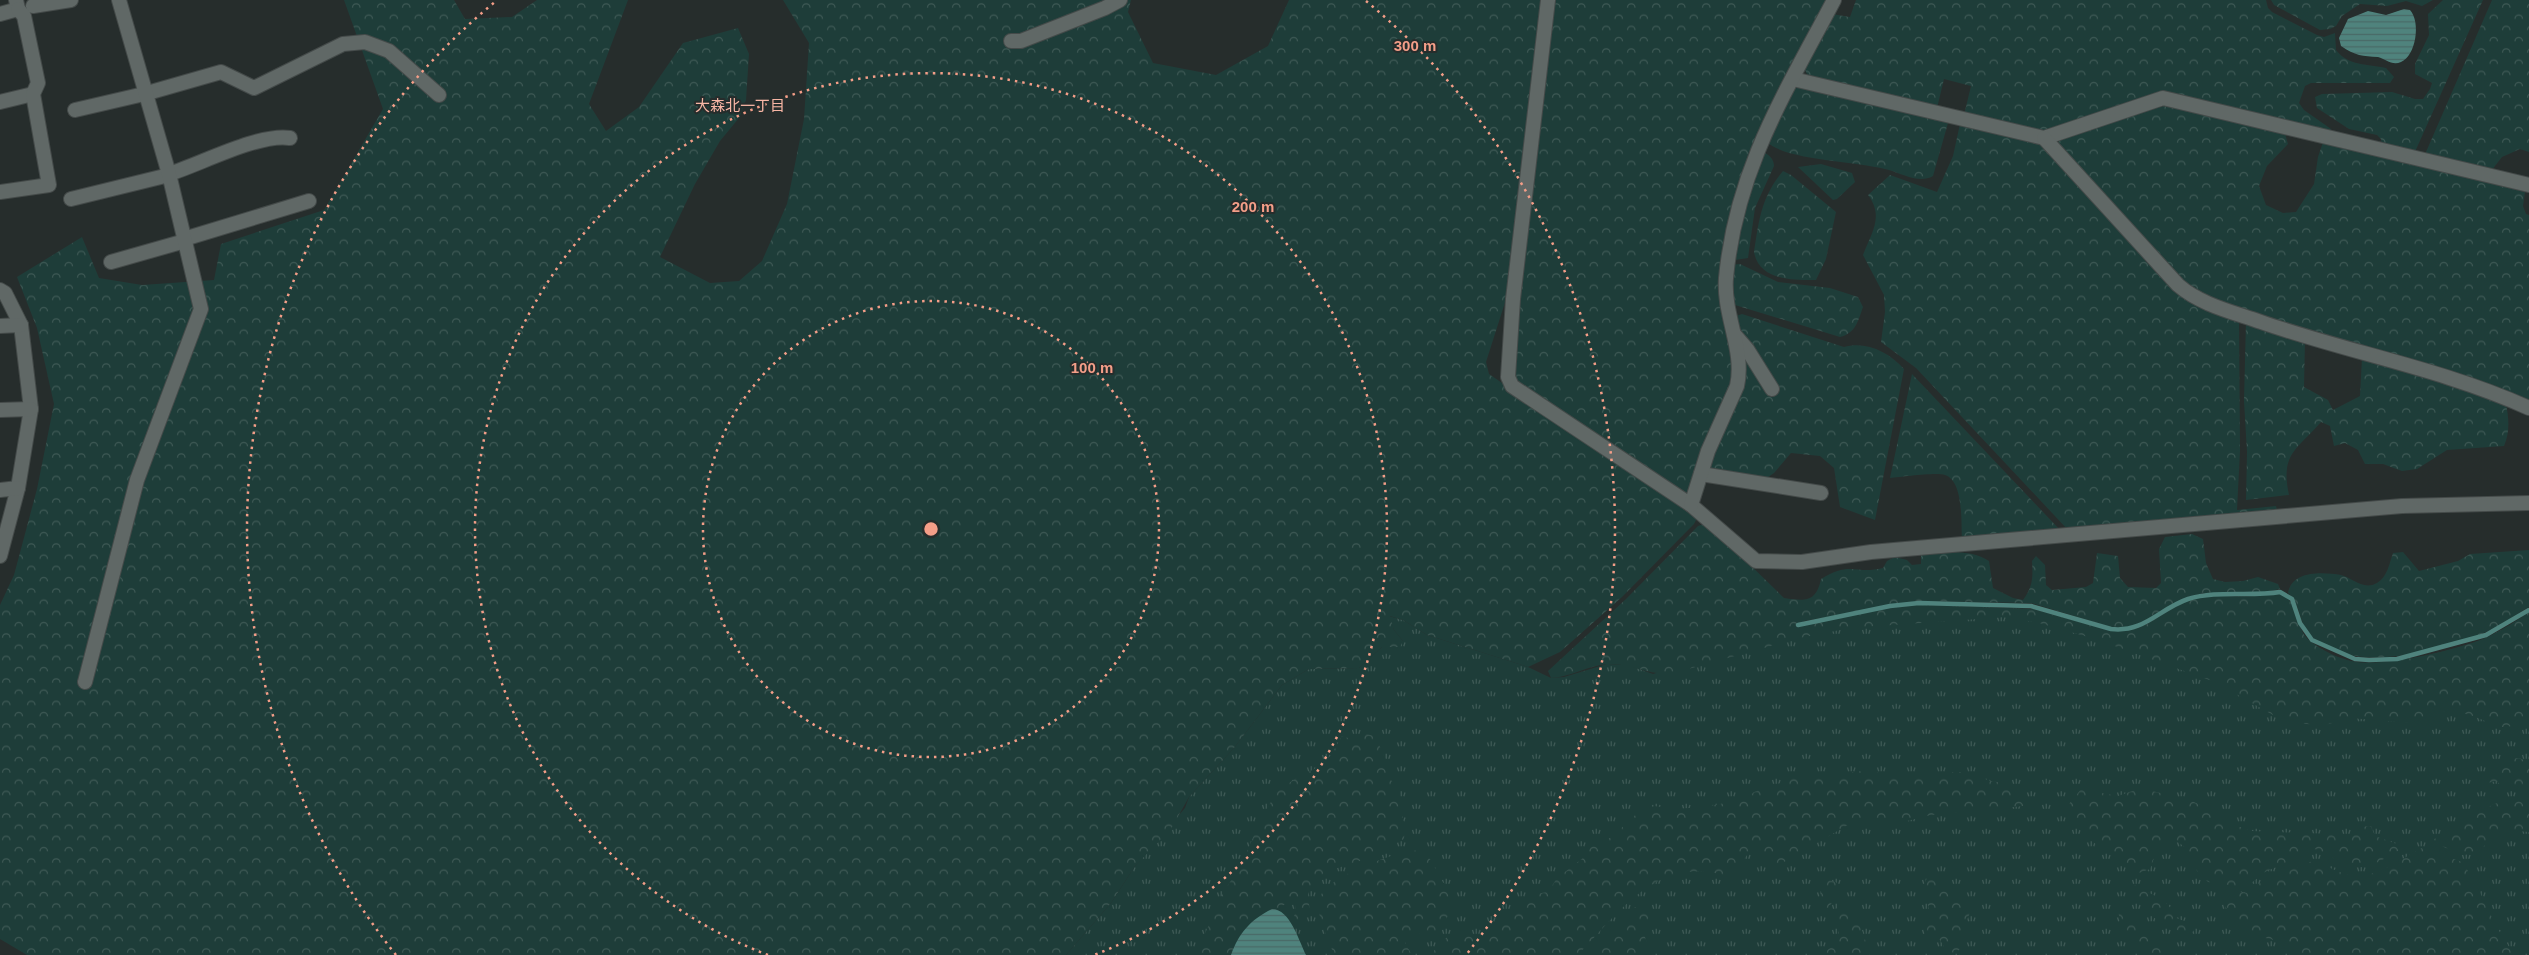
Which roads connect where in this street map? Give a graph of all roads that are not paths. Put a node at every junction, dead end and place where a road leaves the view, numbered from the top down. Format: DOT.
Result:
graph roads {
  1 [pos="71,0"];
  2 [pos="119,0"];
  3 [pos="1120,0"];
  4 [pos="1548,0"];
  5 [pos="1834,0"];
  6 [pos="17,4"];
  7 [pos="33,6"];
  8 [pos="0,14"];
  9 [pos="1011,41"];
  10 [pos="1793,79"];
  11 [pos="33,94"];
  12 [pos="144,94"];
  13 [pos="439,95"];
  14 [pos="0,102"];
  15 [pos="75,110"];
  16 [pos="290,138"];
  17 [pos="2044,138"];
  18 [pos="169,175"];
  19 [pos="2529,185"];
  20 [pos="0,192"];
  21 [pos="71,199"];
  22 [pos="309,201"];
  23 [pos="185,240"];
  24 [pos="111,262"];
  25 [pos="0,290"];
  26 [pos="21,325"];
  27 [pos="0,326"];
  28 [pos="1732,332"];
  29 [pos="1772,389"];
  30 [pos="2529,408"];
  31 [pos="32,409"];
  32 [pos="0,410"];
  33 [pos="1701,474"];
  34 [pos="18,488"];
  35 [pos="0,490"];
  36 [pos="1822,493"];
  37 [pos="2529,502"];
  38 [pos="1691,505"];
  39 [pos="0,556"];
  40 [pos="85,682"];
  1 -- 7 [label="street"];
  2 -- 12 [label="street"];
  3 -- 9 [label="street"];
  4 -- 38 [label="street"];
  5 -- 10 [label="street"];
  6 -- 8 [label="street"];
  6 -- 11 [label="street"];
  10 -- 17 [label="street"];
  10 -- 28 [label="street"];
  11 -- 14 [label="street"];
  11 -- 20 [label="street"];
  12 -- 13 [label="street"];
  12 -- 15 [label="street"];
  12 -- 18 [label="street"];
  16 -- 18 [label="street"];
  17 -- 19 [label="street"];
  17 -- 30 [label="street"];
  18 -- 21 [label="street"];
  18 -- 23 [label="street"];
  22 -- 23 [label="street"];
  23 -- 24 [label="street"];
  23 -- 40 [label="street"];
  25 -- 26 [label="street"];
  26 -- 27 [label="street"];
  26 -- 31 [label="street"];
  28 -- 29 [label="street"];
  28 -- 33 [label="street"];
  31 -- 32 [label="street"];
  31 -- 34 [label="street"];
  33 -- 36 [label="street"];
  33 -- 38 [label="street"];
  34 -- 35 [label="street"];
  34 -- 39 [label="street"];
  37 -- 38 [label="street"];
}
